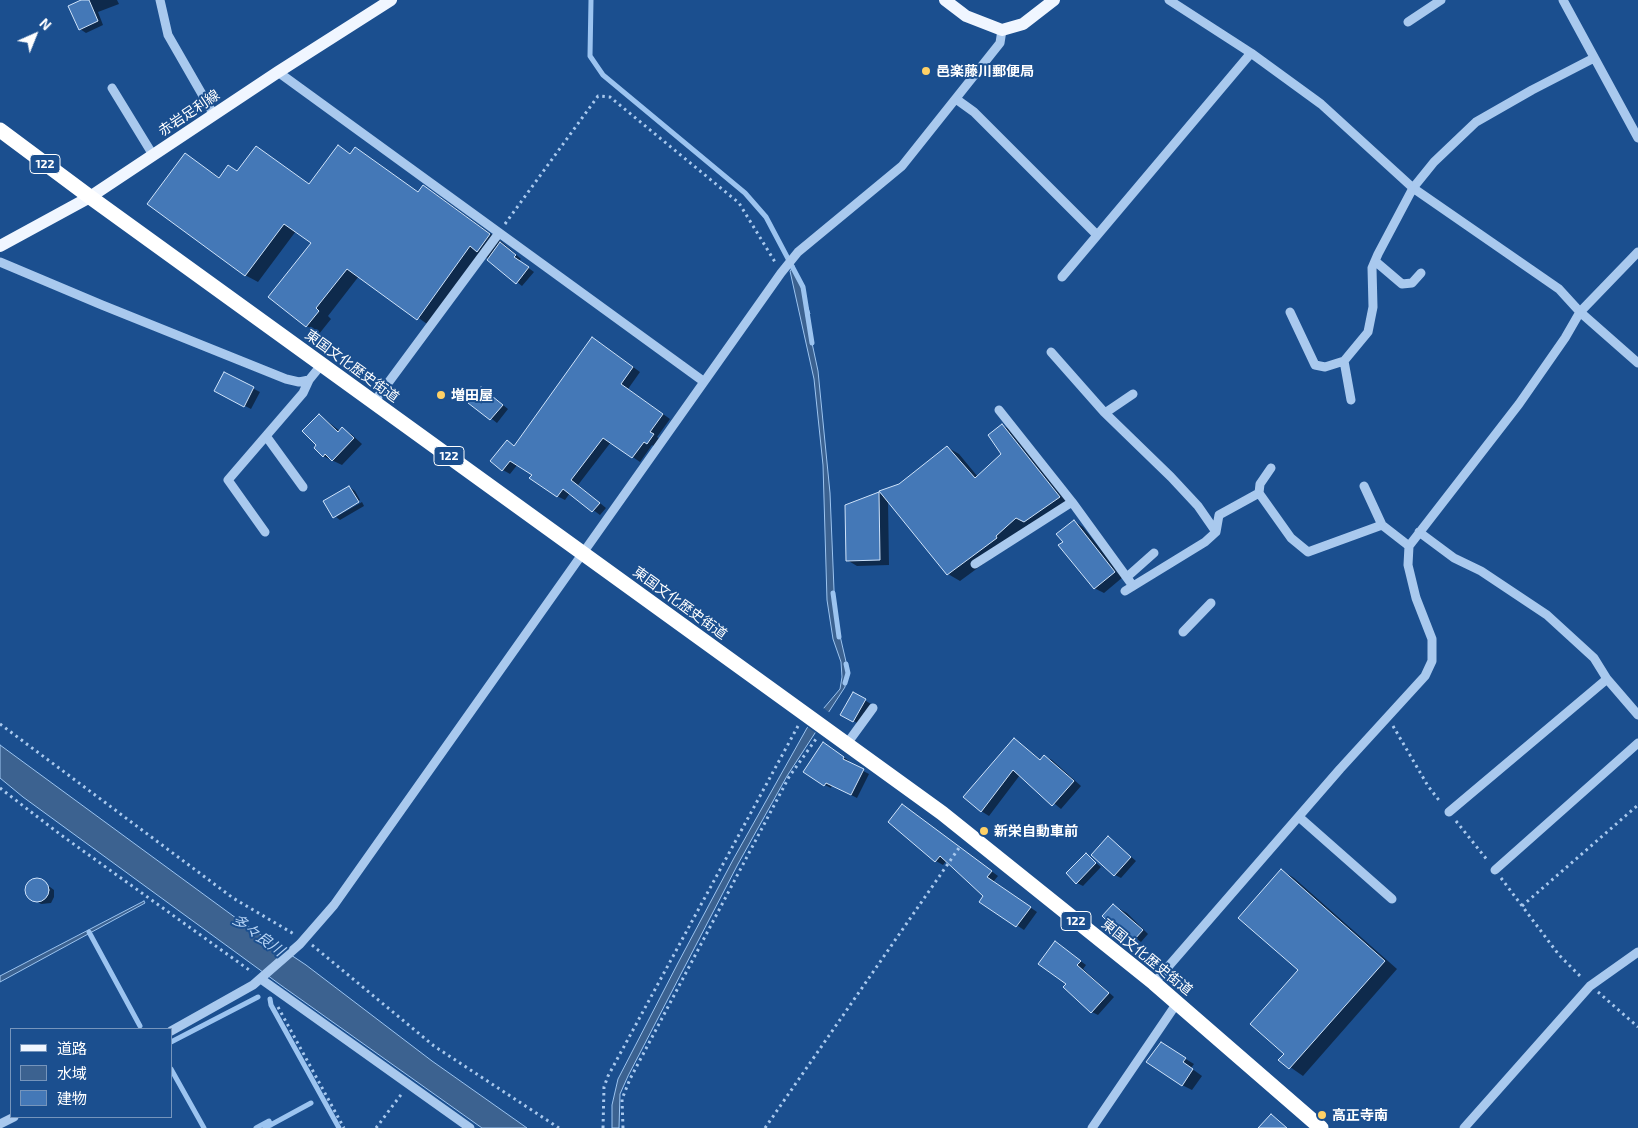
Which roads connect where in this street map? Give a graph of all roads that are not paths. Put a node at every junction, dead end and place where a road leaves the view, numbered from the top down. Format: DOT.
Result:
graph roads {
  1 [pos="160,0"];
  2 [pos="391,0"];
  3 [pos="945,0"];
  4 [pos="1054,0"];
  5 [pos="1169,0"];
  6 [pos="1441,0"];
  7 [pos="1563,0"];
  8 [pos="1408,22"];
  9 [pos="1002,30"];
  10 [pos="1251,53"];
  11 [pos="1594,58"];
  12 [pos="278,72"];
  13 [pos="112,88"];
  14 [pos="956,99"];
  15 [pos="214,115"];
  16 [pos="0,130"];
  17 [pos="1638,138"];
  18 [pos="153,155"];
  19 [pos="1413,188"];
  20 [pos="90,198"];
  21 [pos="498,233"];
  22 [pos="1097,235"];
  23 [pos="0,246"];
  24 [pos="1638,252"];
  25 [pos="1375,261"];
  26 [pos="0,262"];
  27 [pos="1421,273"];
  28 [pos="1062,277"];
  29 [pos="1290,312"];
  30 [pos="1580,312"];
  31 [pos="1050,352"];
  32 [pos="1344,361"];
  33 [pos="1638,363"];
  34 [pos="322,364"];
  35 [pos="309,380"];
  36 [pos="704,381"];
  37 [pos="1133,394"];
  38 [pos="1351,400"];
  39 [pos="374,402"];
  40 [pos="1000,410"];
  41 [pos="1105,413"];
  42 [pos="266,436"];
  43 [pos="1271,468"];
  44 [pos="1364,486"];
  45 [pos="303,487"];
  46 [pos="1259,493"];
  47 [pos="1072,502"];
  48 [pos="1382,525"];
  49 [pos="266,532"];
  50 [pos="1216,532"];
  51 [pos="1419,532"];
  52 [pos="1409,546"];
  53 [pos="582,552"];
  54 [pos="1154,553"];
  55 [pos="975,564"];
  56 [pos="1126,577"];
  57 [pos="1211,603"];
  58 [pos="1183,632"];
  59 [pos="1607,679"];
  60 [pos="873,708"];
  61 [pos="1638,716"];
  62 [pos="1638,743"];
  63 [pos="846,745"];
  64 [pos="1449,812"];
  65 [pos="1299,816"];
  66 [pos="1495,870"];
  67 [pos="1392,899"];
  68 [pos="1638,952"];
  69 [pos="263,977"];
  70 [pos="1154,984"];
  71 [pos="1177,1003"];
  72 [pos="172,1030"];
  73 [pos="12,1118"];
  74 [pos="0,1124"];
  75 [pos="470,1128"];
  76 [pos="1092,1128"];
  77 [pos="1321,1128"];
  78 [pos="1464,1128"];
  1 -- 15 [label="street"];
  2 -- 12 [label="main road, 赤岩足利線"];
  3 -- 9 [label="main road"];
  4 -- 9 [label="main road"];
  5 -- 10 [label="street"];
  6 -- 8 [label="street"];
  7 -- 11 [label="street"];
  9 -- 14 [label="street"];
  10 -- 19 [label="street"];
  10 -- 22 [label="street"];
  11 -- 17 [label="street"];
  11 -- 19 [label="street"];
  12 -- 15 [label="main road, 赤岩足利線"];
  12 -- 21 [label="street"];
  13 -- 18 [label="street"];
  14 -- 22 [label="street"];
  14 -- 36 [label="street"];
  15 -- 18 [label="main road, 赤岩足利線"];
  16 -- 20 [label="highway, 東国文化歴史街道 / 122"];
  18 -- 20 [label="main road, 赤岩足利線"];
  19 -- 25 [label="street"];
  19 -- 30 [label="street"];
  20 -- 23 [label="main road, 赤岩足利線"];
  20 -- 34 [label="highway, 東国文化歴史街道 / 122"];
  21 -- 36 [label="street"];
  21 -- 39 [label="street"];
  22 -- 28 [label="street"];
  24 -- 30 [label="street"];
  25 -- 27 [label="street"];
  25 -- 32 [label="street"];
  26 -- 35 [label="street"];
  29 -- 32 [label="street"];
  30 -- 33 [label="street"];
  30 -- 51 [label="street"];
  31 -- 41 [label="street"];
  32 -- 38 [label="street"];
  34 -- 35 [label="street"];
  34 -- 39 [label="highway, 東国文化歴史街道 / 122"];
  35 -- 42 [label="street"];
  36 -- 53 [label="street"];
  37 -- 41 [label="street"];
  39 -- 53 [label="highway, 東国文化歴史街道 / 122"];
  40 -- 47 [label="street"];
  41 -- 50 [label="street"];
  42 -- 45 [label="street"];
  42 -- 49 [label="street"];
  43 -- 46 [label="street"];
  44 -- 48 [label="street"];
  46 -- 48 [label="street"];
  46 -- 50 [label="street"];
  47 -- 55 [label="street"];
  47 -- 56 [label="street"];
  48 -- 52 [label="street"];
  50 -- 56 [label="street"];
  51 -- 52 [label="street"];
  51 -- 59 [label="street"];
  52 -- 65 [label="street"];
  53 -- 63 [label="highway, 東国文化歴史街道 / 122"];
  53 -- 69 [label="street"];
  54 -- 56 [label="street"];
  57 -- 58 [label="street"];
  59 -- 61 [label="street"];
  59 -- 64 [label="street"];
  60 -- 63 [label="street"];
  62 -- 66 [label="street"];
  63 -- 70 [label="highway, 東国文化歴史街道 / 122"];
  65 -- 67 [label="street"];
  65 -- 70 [label="street"];
  68 -- 78 [label="street"];
  69 -- 72 [label="street"];
  69 -- 75 [label="street"];
  70 -- 71 [label="highway, 東国文化歴史街道 / 122"];
  71 -- 76 [label="street"];
  71 -- 77 [label="highway, 東国文化歴史街道 / 122"];
  73 -- 74 [label="street"];
}
